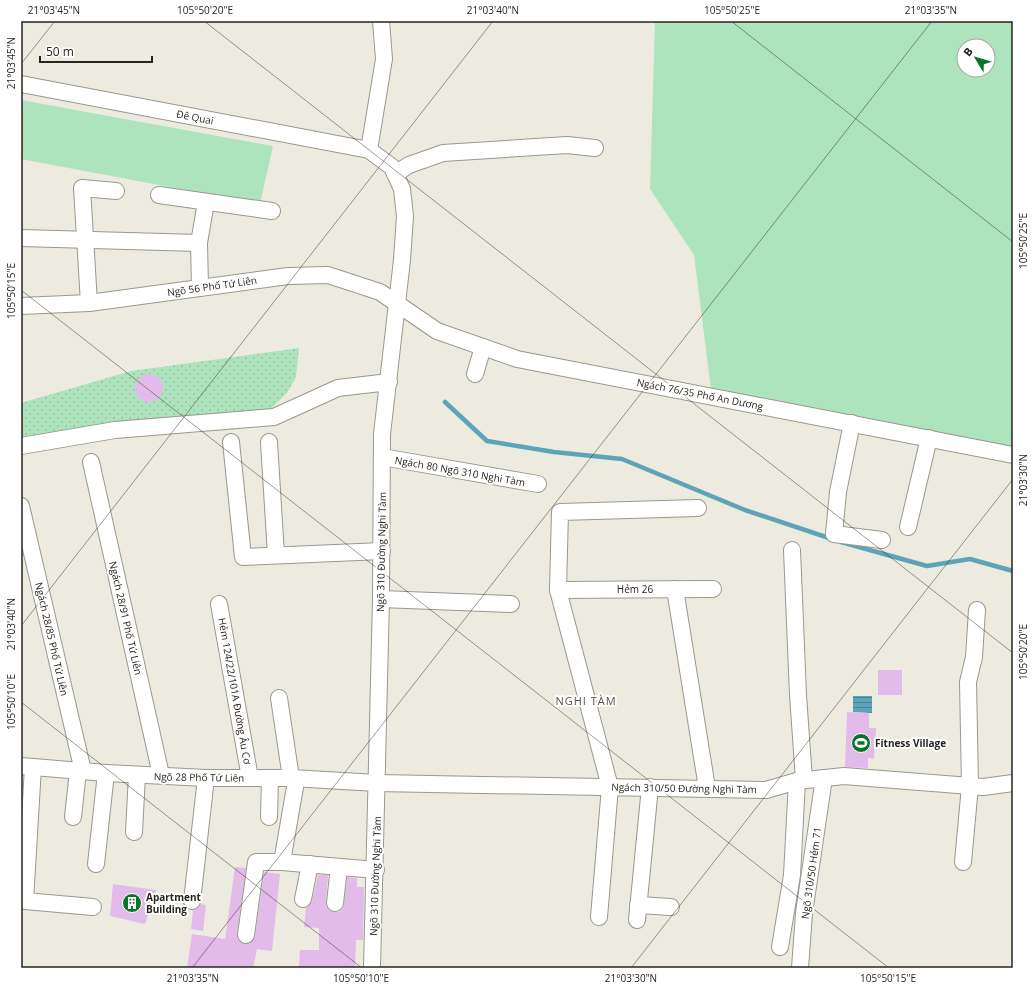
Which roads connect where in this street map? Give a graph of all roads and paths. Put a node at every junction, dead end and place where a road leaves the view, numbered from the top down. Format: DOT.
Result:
graph roads {
  1 [pos="381,21"];
  2 [pos="21,84"];
  3 [pos="595,148"];
  4 [pos="370,150"];
  5 [pos="395,174"];
  6 [pos="116,191"];
  7 [pos="159,195"];
  8 [pos="206,202"];
  9 [pos="272,211"];
  10 [pos="21,238"];
  11 [pos="86,240"];
  12 [pos="200,243"];
  13 [pos="200,288"];
  14 [pos="89,303"];
  15 [pos="397,304"];
  16 [pos="21,306"];
  17 [pos="483,347"];
  18 [pos="475,374"];
  19 [pos="388,382"];
  20 [pos="852,423"];
  21 [pos="929,438"];
  22 [pos="231,442"];
  23 [pos="269,442"];
  24 [pos="21,446"];
  25 [pos="1013,455"];
  26 [pos="382,457"];
  27 [pos="91,462"];
  28 [pos="538,484"];
  29 [pos="21,506"];
  30 [pos="698,508"];
  31 [pos="908,527"];
  32 [pos="882,540"];
  33 [pos="792,550"];
  34 [pos="382,551"];
  35 [pos="276,555"];
  36 [pos="675,589"];
  37 [pos="713,589"];
  38 [pos="558,590"];
  39 [pos="381,599"];
  40 [pos="219,604"];
  41 [pos="511,604"];
  42 [pos="977,610"];
  43 [pos="279,698"];
  44 [pos="27,766"];
  45 [pos="81,771"];
  46 [pos="106,773"];
  47 [pos="137,775"];
  48 [pos="161,775"];
  49 [pos="206,778"];
  50 [pos="250,778"];
  51 [pos="270,778"];
  52 [pos="293,778"];
  53 [pos="824,778"];
  54 [pos="801,781"];
  55 [pos="377,783"];
  56 [pos="1013,783"];
  57 [pos="970,786"];
  58 [pos="610,787"];
  59 [pos="650,787"];
  60 [pos="707,788"];
  61 [pos="73,817"];
  62 [pos="269,817"];
  63 [pos="134,832"];
  64 [pos="282,862"];
  65 [pos="963,862"];
  66 [pos="96,864"];
  67 [pos="310,864"];
  68 [pos="339,867"];
  69 [pos="376,870"];
  70 [pos="303,899"];
  71 [pos="192,901"];
  72 [pos="335,903"];
  73 [pos="93,907"];
  74 [pos="671,908"];
  75 [pos="599,917"];
  76 [pos="246,935"];
  77 [pos="780,947"];
  78 [pos="372,968"];
  79 [pos="800,968"];
  1 -- 4 [label="street"];
  2 -- 4 [label="street, Đê Quai"];
  3 -- 5 [label="street"];
  4 -- 5 [label="street, Ngõ 310 Đường Nghi Tàm"];
  5 -- 15 [label="street, Ngõ 310 Đường Nghi Tàm"];
  6 -- 11 [label="street"];
  7 -- 8 [label="street"];
  8 -- 9 [label="street"];
  8 -- 12 [label="street"];
  10 -- 11 [label="street"];
  11 -- 12 [label="street"];
  11 -- 14 [label="street"];
  12 -- 13 [label="street"];
  13 -- 14 [label="street, Ngõ 56 Phố Tứ Liên"];
  13 -- 15 [label="street, Ngõ 56 Phố Tứ Liên"];
  14 -- 16 [label="street, Ngõ 56 Phố Tứ Liên"];
  15 -- 17 [label="street, Ngách 76/35 Phố An Dương"];
  15 -- 19 [label="street, Ngõ 310 Đường Nghi Tàm"];
  17 -- 18 [label="street"];
  17 -- 20 [label="street, Ngách 76/35 Phố An Dương"];
  19 -- 24 [label="street"];
  19 -- 26 [label="street, Ngõ 310 Đường Nghi Tàm"];
  20 -- 21 [label="street, Ngách 76/35 Phố An Dương"];
  20 -- 32 [label="street"];
  21 -- 25 [label="street, Ngách 76/35 Phố An Dương"];
  21 -- 31 [label="street"];
  22 -- 35 [label="street"];
  23 -- 35 [label="street"];
  26 -- 28 [label="street, Ngách 80 Ngõ 310 Nghi Tàm"];
  26 -- 34 [label="street, Ngõ 310 Đường Nghi Tàm"];
  27 -- 48 [label="street, Ngách 28/91 Phố Tứ Liên"];
  29 -- 45 [label="street, Ngách 28/85 Phố Tứ Liên"];
  30 -- 38 [label="street"];
  33 -- 54 [label="street"];
  34 -- 35 [label="street"];
  34 -- 39 [label="street, Ngõ 310 Đường Nghi Tàm"];
  36 -- 37 [label="street, Hẻm 26"];
  36 -- 38 [label="street, Hẻm 26"];
  36 -- 60 [label="street"];
  38 -- 58 [label="street"];
  39 -- 41 [label="street"];
  39 -- 55 [label="street, Ngõ 310 Đường Nghi Tàm"];
  40 -- 50 [label="street, Hẻm 124/22/101A Đường Âu Cơ"];
  42 -- 57 [label="street"];
  43 -- 52 [label="street"];
  44 -- 45 [label="street, Ngõ 28 Phố Tứ Liên"];
  44 -- 73 [label="street"];
  45 -- 46 [label="street, Ngõ 28 Phố Tứ Liên"];
  45 -- 61 [label="street, Ngách 28/85 Phố Tứ Liên"];
  46 -- 47 [label="street, Ngõ 28 Phố Tứ Liên"];
  46 -- 66 [label="street"];
  47 -- 48 [label="street, Ngõ 28 Phố Tứ Liên"];
  47 -- 63 [label="street"];
  48 -- 49 [label="street, Ngõ 28 Phố Tứ Liên"];
  49 -- 50 [label="street, Ngõ 28 Phố Tứ Liên"];
  49 -- 71 [label="street"];
  50 -- 51 [label="street, Ngõ 28 Phố Tứ Liên"];
  51 -- 52 [label="street, Ngõ 28 Phố Tứ Liên"];
  51 -- 62 [label="street"];
  52 -- 55 [label="street, Ngõ 28 Phố Tứ Liên"];
  52 -- 64 [label="street"];
  53 -- 54 [label="street, Ngách 310/50 Đường Nghi Tàm"];
  53 -- 57 [label="street, Ngách 310/50 Đường Nghi Tàm"];
  53 -- 79 [label="street, Ngõ 310/50 Hẻm 71"];
  54 -- 60 [label="street, Ngách 310/50 Đường Nghi Tàm"];
  54 -- 77 [label="street"];
  55 -- 58 [label="street, Ngách 310/50 Đường Nghi Tàm"];
  55 -- 69 [label="street, Ngõ 310 Đường Nghi Tàm"];
  56 -- 57 [label="street, Ngách 310/50 Đường Nghi Tàm"];
  57 -- 65 [label="street"];
  58 -- 59 [label="street, Ngách 310/50 Đường Nghi Tàm"];
  58 -- 75 [label="street"];
  59 -- 60 [label="street, Ngách 310/50 Đường Nghi Tàm"];
  59 -- 74 [label="street"];
  64 -- 67 [label="street"];
  64 -- 76 [label="street"];
  67 -- 68 [label="street"];
  67 -- 70 [label="street"];
  68 -- 69 [label="street"];
  68 -- 72 [label="street"];
  69 -- 78 [label="street, Ngõ 310 Đường Nghi Tàm"];
}
